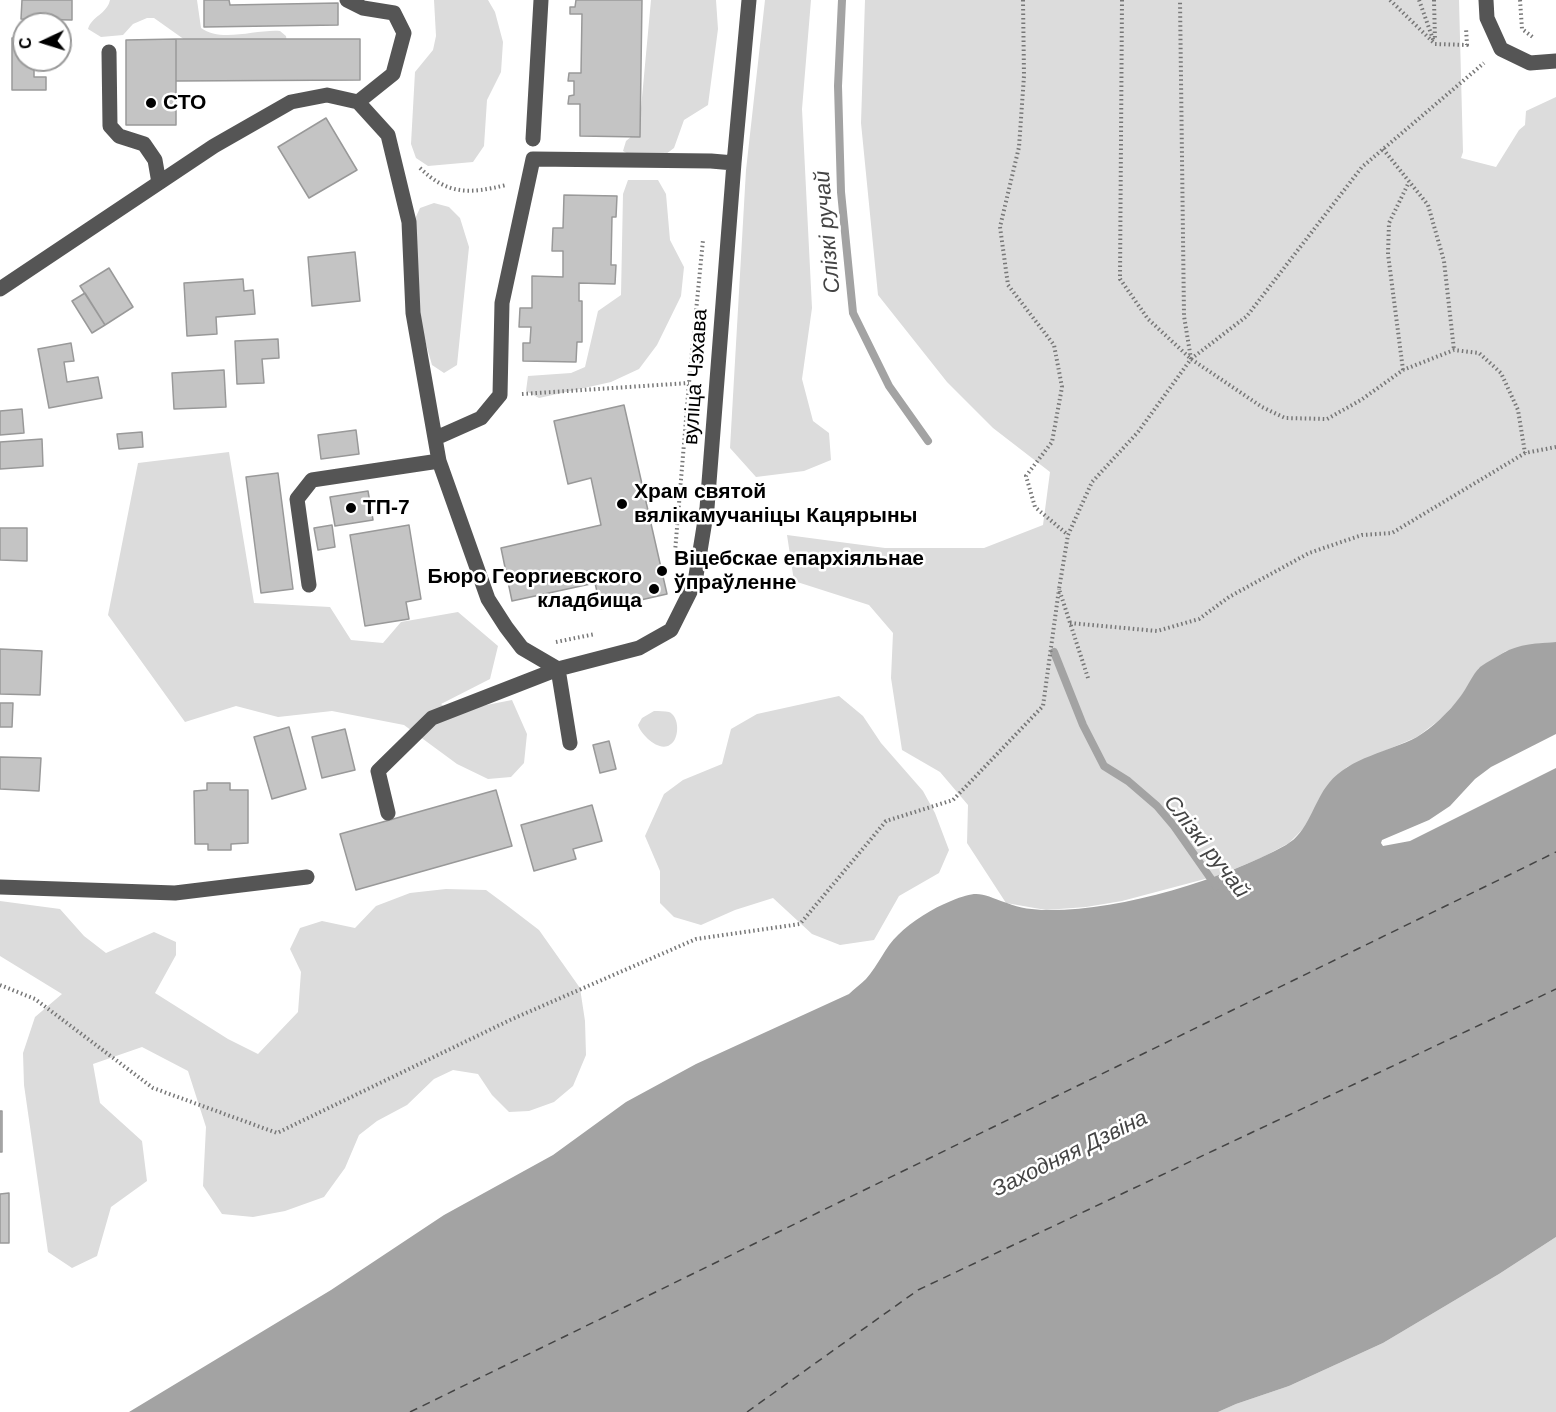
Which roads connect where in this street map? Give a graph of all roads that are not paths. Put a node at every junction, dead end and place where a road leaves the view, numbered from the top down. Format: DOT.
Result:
graph roads {
  1 [pos="347,0"];
  2 [pos="541,0"];
  3 [pos="749,0"];
  4 [pos="1486,0"];
  5 [pos="109,51"];
  6 [pos="1556,62"];
  7 [pos="358,102"];
  8 [pos="533,139"];
  9 [pos="734,163"];
  10 [pos="159,183"];
  11 [pos="0,289"];
  12 [pos="436,438"];
  13 [pos="439,461"];
  14 [pos="309,585"];
  15 [pos="558,669"];
  16 [pos="570,743"];
  17 [pos="388,813"];
  18 [pos="307,878"];
  19 [pos="0,888"];
  1 -- 7 [label="street"];
  2 -- 8 [label="street"];
  3 -- 9 [label="street, вуліца Чэхава"];
  4 -- 6 [label="street"];
  5 -- 10 [label="street"];
  7 -- 10 [label="street"];
  7 -- 12 [label="street"];
  9 -- 12 [label="street"];
  9 -- 15 [label="street, вуліца Чэхава"];
  10 -- 11 [label="street"];
  12 -- 13 [label="street"];
  13 -- 14 [label="street"];
  13 -- 15 [label="street"];
  15 -- 16 [label="street"];
  15 -- 17 [label="street, вуліца Чэхава"];
  18 -- 19 [label="street"];
}
